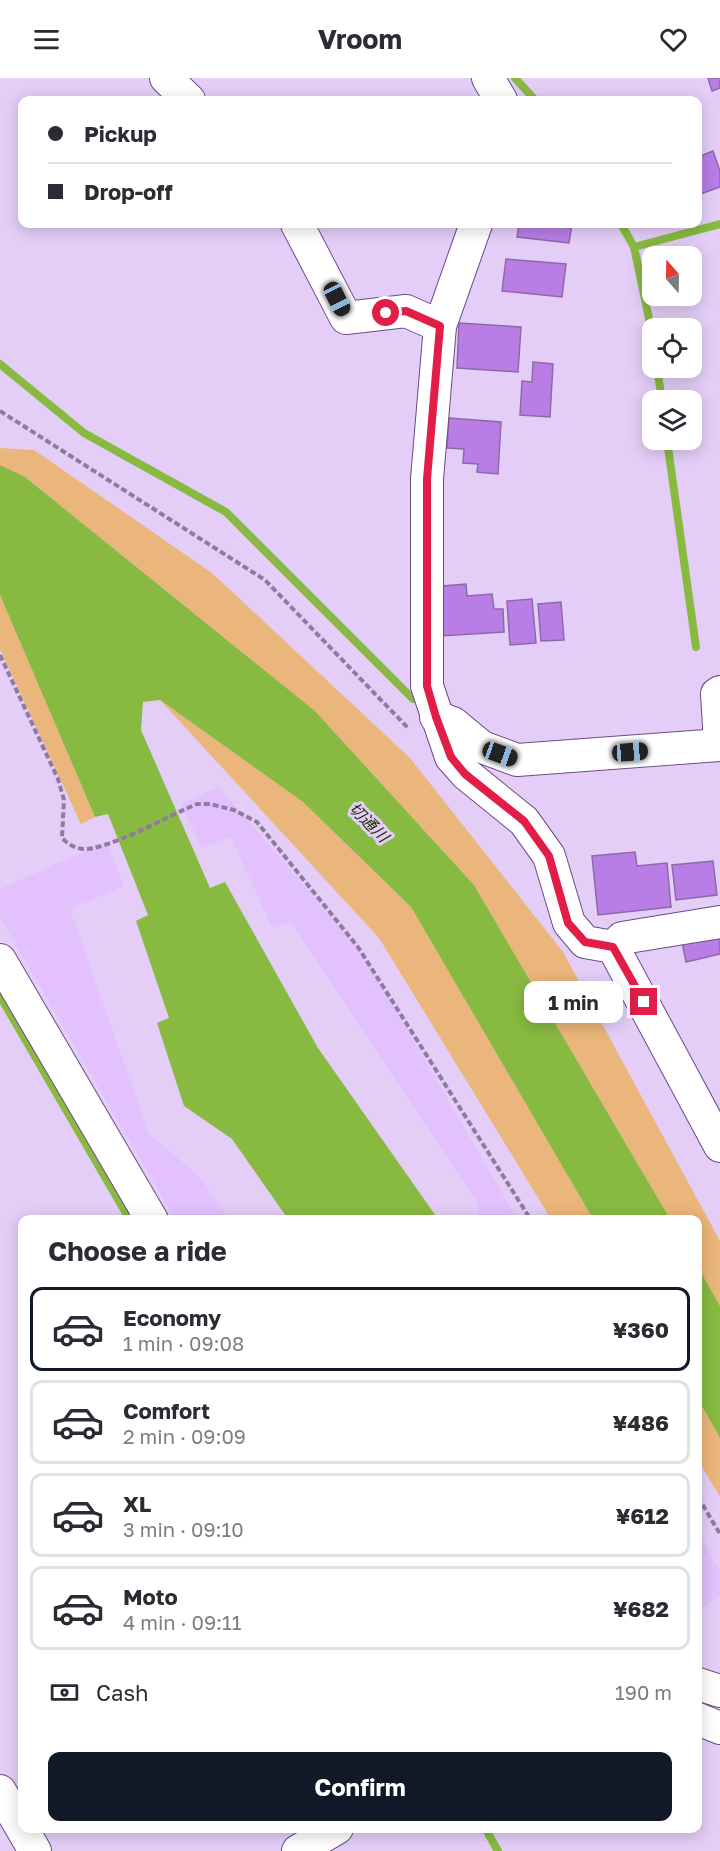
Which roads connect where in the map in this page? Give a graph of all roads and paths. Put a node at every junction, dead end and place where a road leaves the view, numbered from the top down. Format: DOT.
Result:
graph roads {
  1 [pos="166,78"];
  2 [pos="488,78"];
  3 [pos="185,96"];
  4 [pos="499,96"];
  5 [pos="299,228"];
  6 [pos="475,228"];
  7 [pos="440,326"];
  8 [pos="0,411"];
  9 [pos="0,655"];
  10 [pos="720,693"];
  11 [pos="436,717"];
  12 [pos="720,744"];
  13 [pos="451,757"];
  14 [pos="720,922"];
  15 [pos="613,947"];
  16 [pos="0,960"];
  17 [pos="720,1146"];
  18 [pos="149,1215"];
  19 [pos="528,1215"];
  20 [pos="702,1504"];
  21 [pos="720,1534"];
  22 [pos="702,1685"];
  23 [pos="720,1691"];
  24 [pos="702,1721"];
  25 [pos="720,1728"];
  26 [pos="0,1791"];
  27 [pos="18,1822"];
  28 [pos="24,1833"];
  29 [pos="329,1833"];
  30 [pos="35,1851"];
  31 [pos="298,1851"];
  1 -- 3 [label="street"];
  2 -- 4 [label="street"];
  5 -- 7 [label="street"];
  6 -- 7 [label="street"];
  7 -- 11 [label="street"];
  8 -- 13 [label="path"];
  9 -- 19 [label="path"];
  10 -- 12 [label="street"];
  11 -- 12 [label="street"];
  11 -- 13 [label="street"];
  13 -- 15 [label="street"];
  14 -- 15 [label="street"];
  15 -- 17 [label="street"];
  16 -- 18 [label="street"];
  20 -- 21 [label="path"];
  22 -- 23 [label="street"];
  24 -- 25 [label="street"];
  26 -- 27 [label="street"];
  28 -- 30 [label="street"];
  29 -- 31 [label="street"];
}
